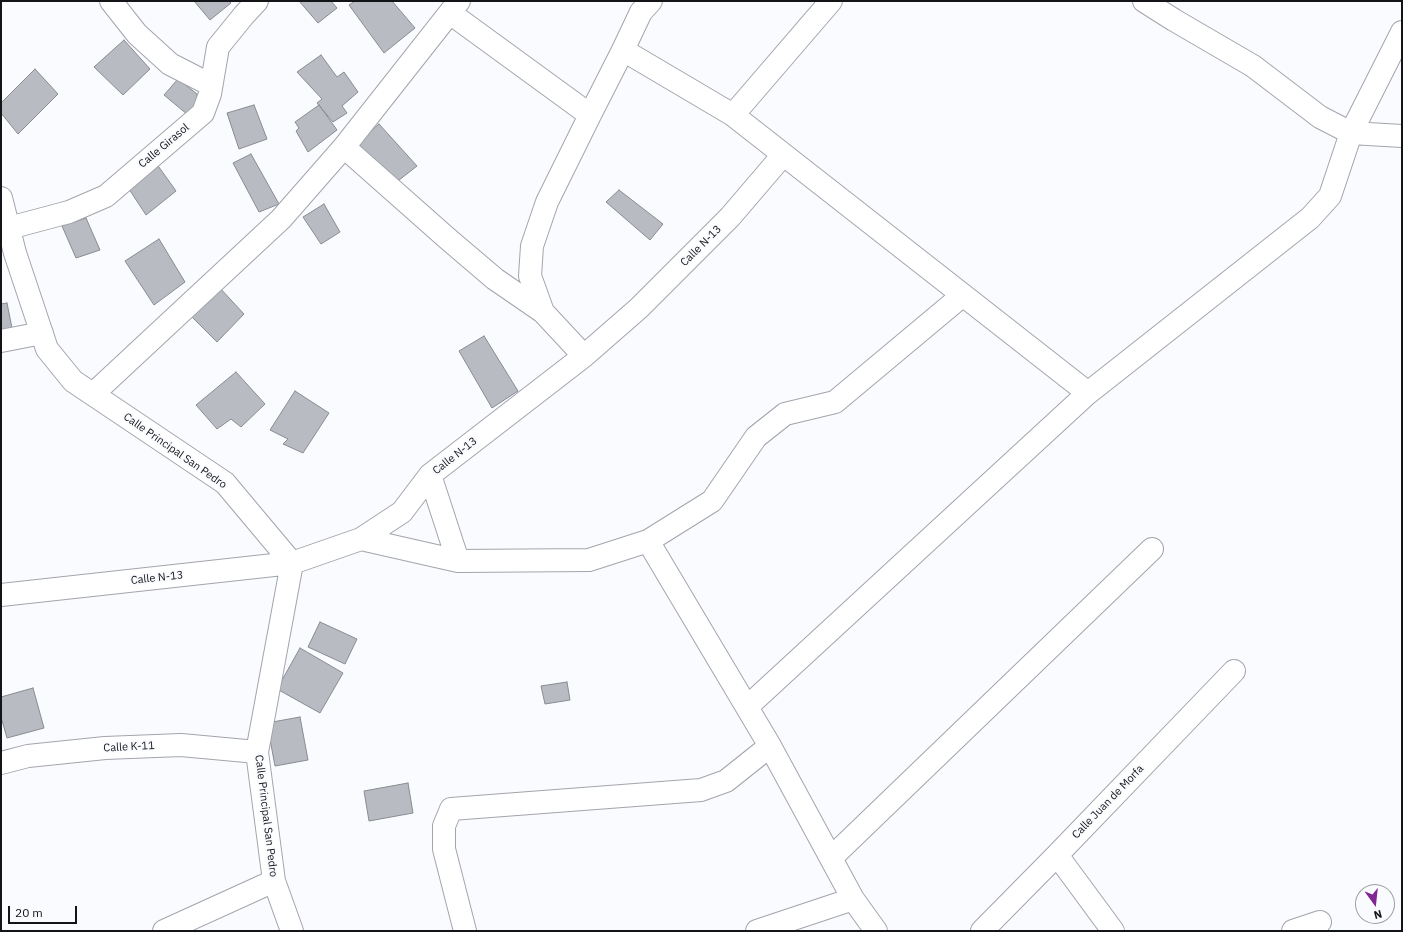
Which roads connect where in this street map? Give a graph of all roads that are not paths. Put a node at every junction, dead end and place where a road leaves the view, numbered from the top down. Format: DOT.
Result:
graph roads {
  1 [pos="111,1"];
  2 [pos="257,1"];
  3 [pos="831,1"];
  4 [pos="1144,1"];
  5 [pos="640,5"];
  6 [pos="455,7"];
  7 [pos="1402,32"];
  8 [pos="623,50"];
  9 [pos="211,85"];
  10 [pos="590,114"];
  11 [pos="733,115"];
  12 [pos="1351,133"];
  13 [pos="1402,136"];
  14 [pos="344,147"];
  15 [pos="782,155"];
  16 [pos="1,198"];
  17 [pos="9,228"];
  18 [pos="963,295"];
  19 [pos="544,312"];
  20 [pos="42,333"];
  21 [pos="1,341"];
  22 [pos="584,356"];
  23 [pos="93,394"];
  24 [pos="1088,394"];
  25 [pos="430,475"];
  26 [pos="361,539"];
  27 [pos="648,541"];
  28 [pos="1152,549"];
  29 [pos="458,562"];
  30 [pos="292,564"];
  31 [pos="1,595"];
  32 [pos="1234,672"];
  33 [pos="747,707"];
  34 [pos="770,746"];
  35 [pos="257,752"];
  36 [pos="1,763"];
  37 [pos="1057,855"];
  38 [pos="831,858"];
  39 [pos="274,881"];
  40 [pos="853,899"];
  41 [pos="1320,922"];
  42 [pos="164,931"];
  43 [pos="292,931"];
  44 [pos="465,931"];
  45 [pos="757,931"];
  46 [pos="876,931"];
  47 [pos="982,931"];
  48 [pos="1113,931"];
  49 [pos="1293,931"];
  1 -- 9 [label="street"];
  2 -- 9 [label="street, Calle Girasol"];
  3 -- 11 [label="street"];
  4 -- 12 [label="street"];
  5 -- 8 [label="street"];
  6 -- 10 [label="street"];
  6 -- 14 [label="street"];
  7 -- 12 [label="street"];
  8 -- 10 [label="street"];
  8 -- 11 [label="street"];
  9 -- 17 [label="street, Calle Girasol"];
  10 -- 19 [label="street"];
  11 -- 15 [label="street"];
  12 -- 13 [label="street"];
  12 -- 24 [label="street"];
  14 -- 19 [label="street"];
  14 -- 23 [label="street"];
  15 -- 18 [label="street"];
  15 -- 22 [label="street, Calle N-13"];
  16 -- 17 [label="street, Calle Principal San Pedro"];
  17 -- 20 [label="street, Calle Principal San Pedro"];
  18 -- 24 [label="street"];
  18 -- 27 [label="street"];
  19 -- 22 [label="street"];
  20 -- 21 [label="street"];
  20 -- 23 [label="street, Calle Principal San Pedro"];
  22 -- 25 [label="street, Calle N-13"];
  23 -- 30 [label="street, Calle Principal San Pedro"];
  24 -- 33 [label="street"];
  25 -- 26 [label="street, Calle N-13"];
  25 -- 29 [label="street"];
  26 -- 29 [label="street"];
  26 -- 30 [label="street, Calle N-13"];
  27 -- 29 [label="street"];
  27 -- 33 [label="street"];
  28 -- 38 [label="street"];
  30 -- 31 [label="street, Calle N-13"];
  30 -- 35 [label="street, Calle Principal San Pedro"];
  32 -- 37 [label="street, Calle Juan de Morfa"];
  33 -- 34 [label="street"];
  34 -- 38 [label="street"];
  34 -- 44 [label="street"];
  35 -- 36 [label="street, Calle K-11"];
  35 -- 39 [label="street, Calle Principal San Pedro"];
  37 -- 47 [label="street, Calle Juan de Morfa"];
  37 -- 48 [label="street"];
  38 -- 40 [label="street"];
  39 -- 42 [label="street"];
  39 -- 43 [label="street, Calle Principal San Pedro"];
  40 -- 45 [label="street"];
  40 -- 46 [label="street"];
  41 -- 49 [label="street"];
}
